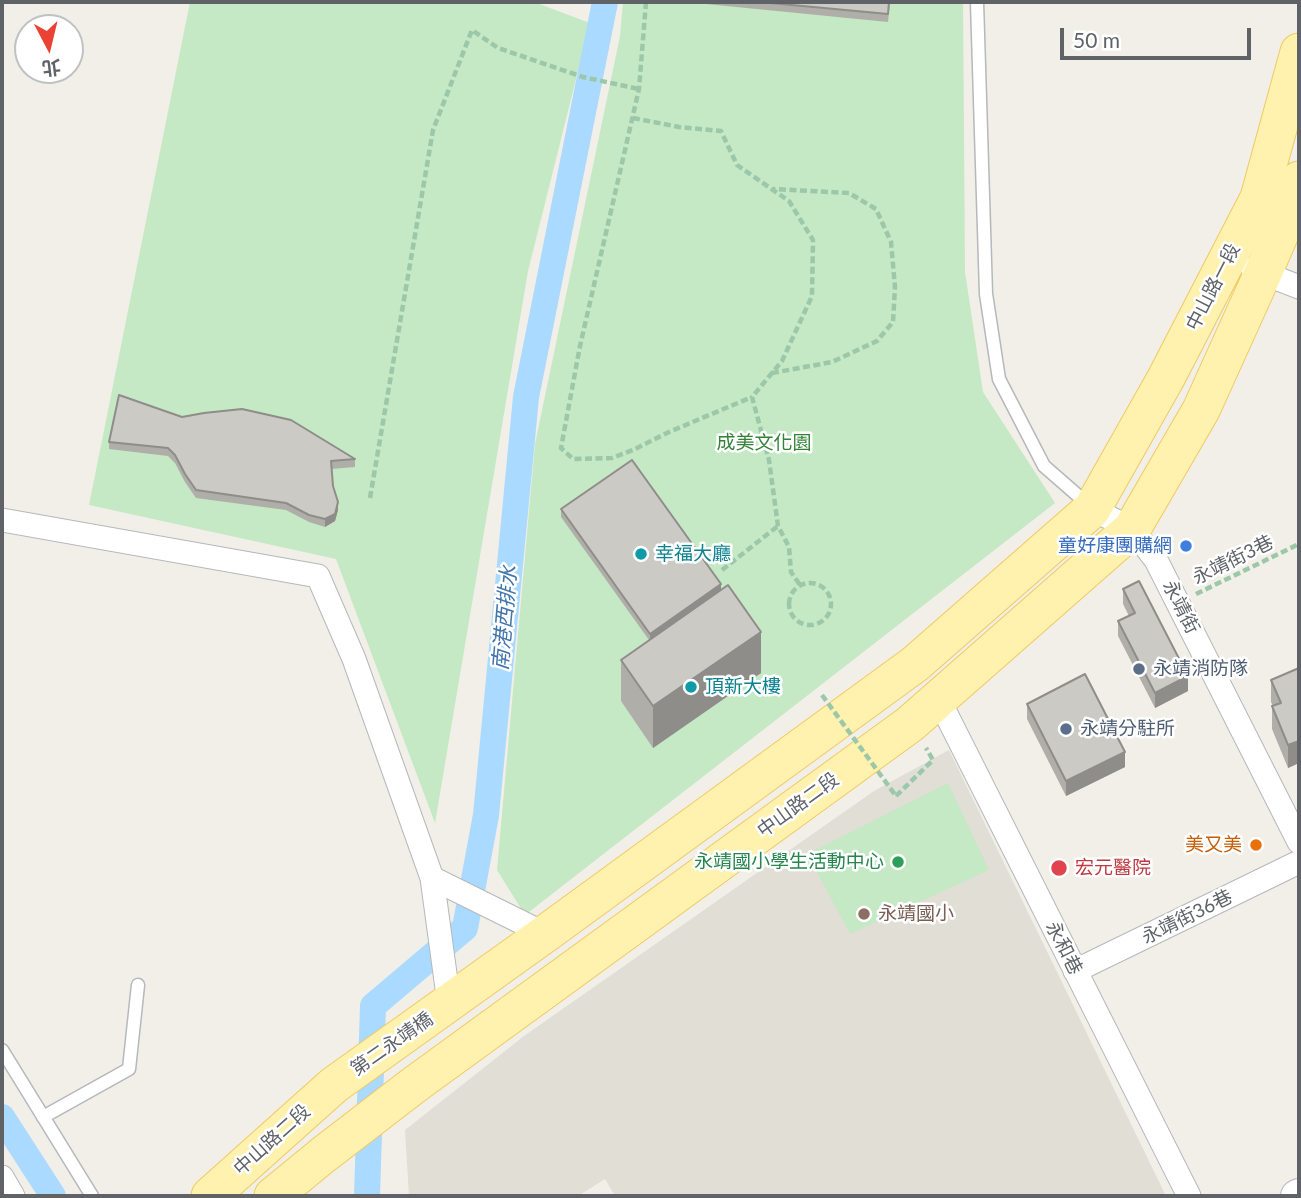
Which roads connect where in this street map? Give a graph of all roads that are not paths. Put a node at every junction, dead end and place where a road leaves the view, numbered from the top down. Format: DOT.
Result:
graph roads {
  1 [pos="977,2"];
  2 [pos="1299,52"];
  3 [pos="1299,180"];
  4 [pos="1227,259"];
  5 [pos="1263,273"];
  6 [pos="1299,288"];
  7 [pos="1092,509"];
  8 [pos="2,520"];
  9 [pos="1132,530"];
  10 [pos="939,700"];
  11 [pos="1299,842"];
  12 [pos="1299,862"];
  13 [pos="432,878"];
  14 [pos="545,934"];
  15 [pos="1075,971"];
  16 [pos="138,985"];
  17 [pos="449,1003"];
  18 [pos="2,1050"];
  19 [pos="334,1085"];
  20 [pos="43,1117"];
  21 [pos="2,1177"];
  22 [pos="13,1196"];
  23 [pos="92,1196"];
  24 [pos="210,1196"];
  25 [pos="274,1196"];
  26 [pos="1189,1196"];
  1 -- 7 [label="lane"];
  2 -- 4 [label="main road, 中山路一段"];
  3 -- 5 [label="main road, 中山路一段"];
  4 -- 5 [label="street"];
  4 -- 7 [label="main road, 中山路一段"];
  5 -- 6 [label="street"];
  5 -- 9 [label="main road, 中山路一段"];
  7 -- 9 [label="street, 永靖街"];
  7 -- 14 [label="main road"];
  8 -- 13 [label="street"];
  9 -- 10 [label="main road, 中山路二段"];
  9 -- 11 [label="street, 永靖街"];
  10 -- 15 [label="street, 永和巷"];
  10 -- 25 [label="main road, 中山路二段"];
  12 -- 15 [label="street, 永靖街36巷"];
  13 -- 14 [label="street"];
  13 -- 17 [label="street"];
  14 -- 17 [label="main road"];
  15 -- 26 [label="street, 永和巷"];
  16 -- 20 [label="lane"];
  17 -- 19 [label="main road, 第二永靖橋"];
  18 -- 20 [label="lane"];
  19 -- 24 [label="main road, 中山路二段"];
  20 -- 23 [label="lane"];
  21 -- 22 [label="street"];
}
